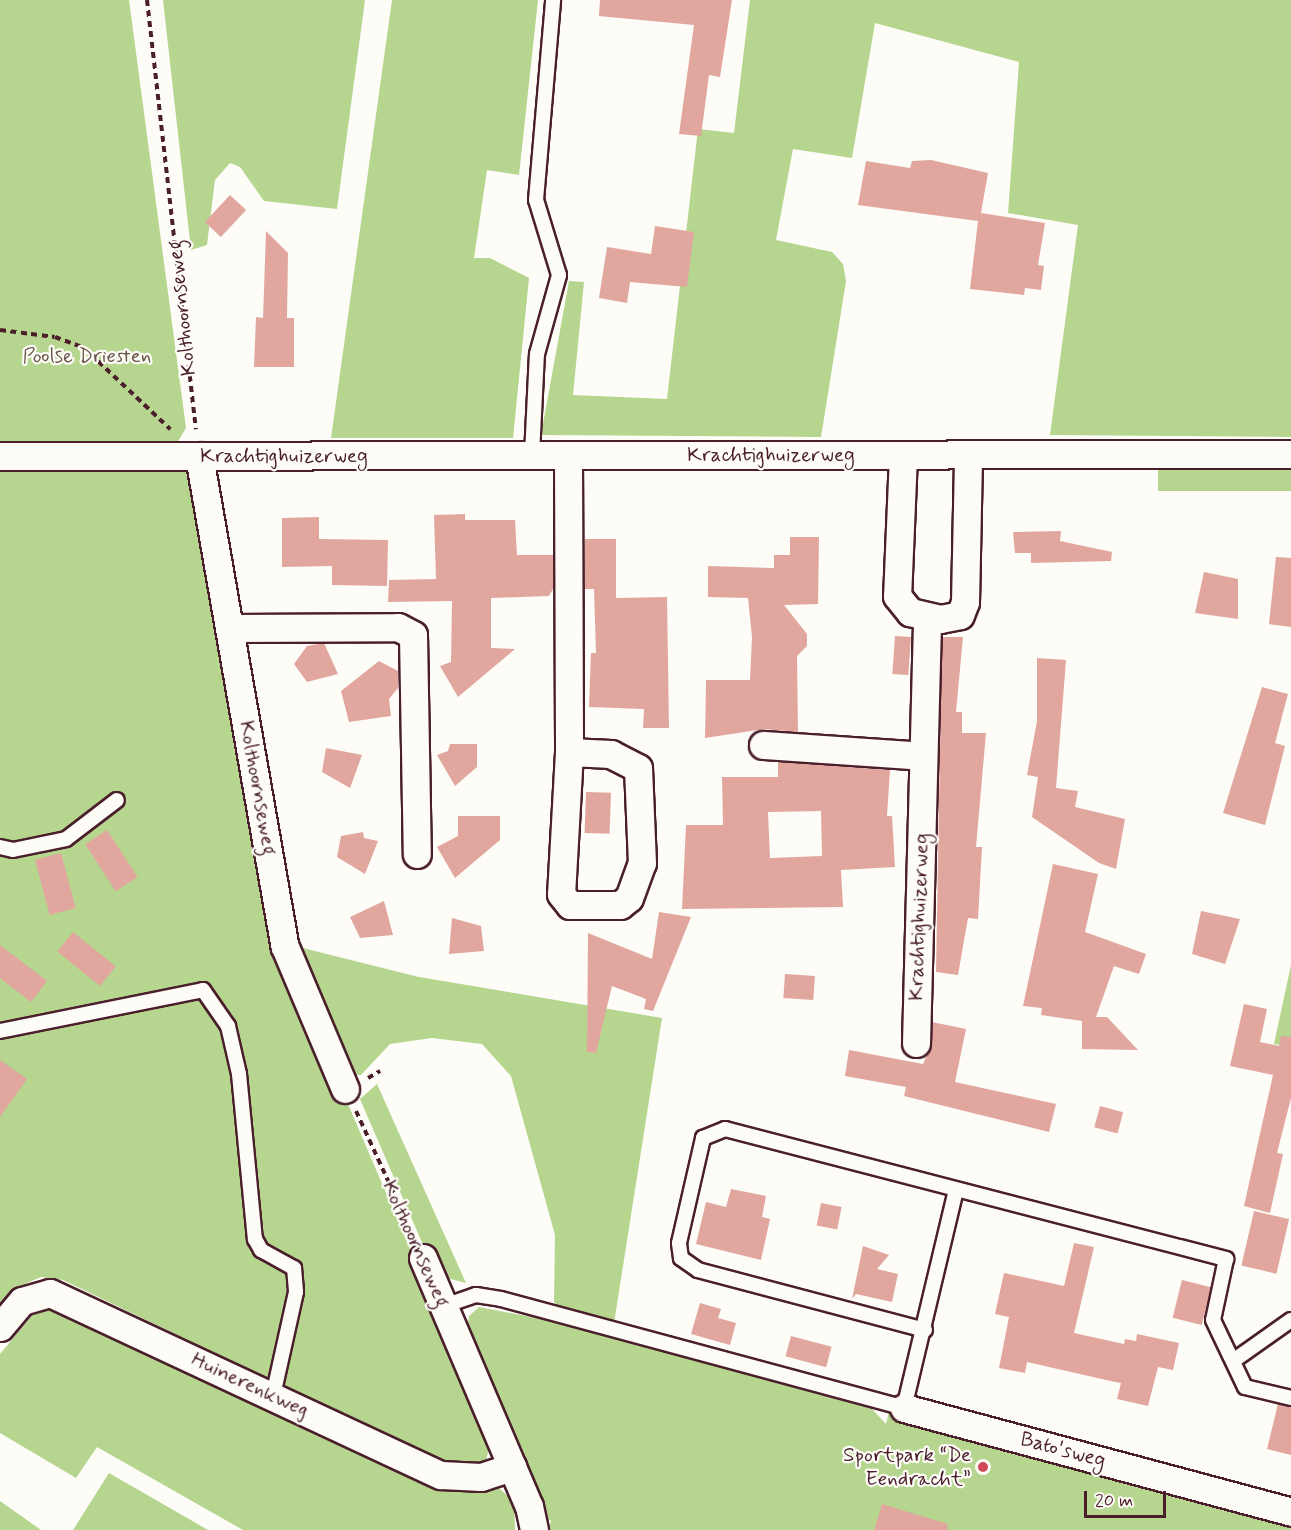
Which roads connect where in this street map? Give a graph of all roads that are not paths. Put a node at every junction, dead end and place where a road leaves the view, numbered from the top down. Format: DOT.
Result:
graph roads {
  1 [pos="553,0"];
  2 [pos="1291,454"];
  3 [pos="532,455"];
  4 [pos="568,455"];
  5 [pos="903,455"];
  6 [pos="968,455"];
  7 [pos="0,456"];
  8 [pos="199,456"];
  9 [pos="927,618"];
  10 [pos="231,628"];
  11 [pos="762,745"];
  12 [pos="569,752"];
  13 [pos="923,756"];
  14 [pos="117,800"];
  15 [pos="0,847"];
  16 [pos="417,854"];
  17 [pos="0,1031"];
  18 [pos="916,1043"];
  19 [pos="345,1089"];
  20 [pos="956,1190"];
  21 [pos="423,1258"];
  22 [pos="444,1306"];
  23 [pos="1291,1320"];
  24 [pos="0,1327"];
  25 [pos="925,1330"];
  26 [pos="1233,1361"];
  27 [pos="273,1396"];
  28 [pos="1291,1398"];
  29 [pos="904,1408"];
  30 [pos="512,1467"];
  31 [pos="1291,1512"];
  32 [pos="534,1530"];
  1 -- 3 [label="lane"];
  2 -- 6 [label="street, Krachtighuizerweg"];
  3 -- 4 [label="street, Krachtighuizerweg"];
  3 -- 8 [label="street, Krachtighuizerweg"];
  4 -- 5 [label="street, Krachtighuizerweg"];
  4 -- 12 [label="street"];
  5 -- 6 [label="street, Krachtighuizerweg"];
  5 -- 9 [label="street"];
  6 -- 9 [label="street"];
  7 -- 8 [label="street, Krachtighuizerweg"];
  8 -- 10 [label="street, Kolthoornseweg"];
  9 -- 13 [label="street, Krachtighuizerweg"];
  10 -- 16 [label="street"];
  10 -- 19 [label="street, Kolthoornseweg"];
  11 -- 13 [label="street"];
  12 -- 12 [label="street"];
  13 -- 18 [label="street, Krachtighuizerweg"];
  14 -- 15 [label="lane"];
  17 -- 27 [label="lane"];
  20 -- 25 [label="lane"];
  20 -- 25 [label="lane"];
  20 -- 26 [label="lane"];
  21 -- 22 [label="street, Kolthoornseweg"];
  22 -- 29 [label="lane"];
  22 -- 30 [label="street, Kolthoornseweg"];
  23 -- 26 [label="lane"];
  24 -- 27 [label="street, Huinerenkweg"];
  25 -- 29 [label="lane"];
  26 -- 28 [label="lane"];
  27 -- 30 [label="street, Huinerenkweg"];
  29 -- 31 [label="street, Bato'sweg"];
  30 -- 32 [label="street, Kolthoornseweg"];
}
